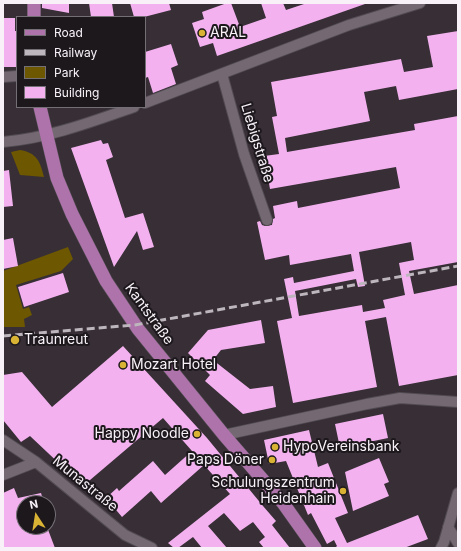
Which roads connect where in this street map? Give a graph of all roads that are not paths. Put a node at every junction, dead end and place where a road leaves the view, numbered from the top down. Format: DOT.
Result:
graph roads {
  1 [pos="34,3"];
  2 [pos="420,3"];
  3 [pos="34,16"];
  4 [pos="222,74"];
  5 [pos="16,76"];
  6 [pos="3,77"];
  7 [pos="146,103"];
  8 [pos="40,108"];
  9 [pos="131,108"];
  10 [pos="46,135"];
  11 [pos="3,142"];
  12 [pos="266,220"];
  13 [pos="458,402"];
  14 [pos="224,435"];
  15 [pos="3,440"];
  16 [pos="36,462"];
  17 [pos="3,475"];
  18 [pos="458,493"];
  19 [pos="448,527"];
  20 [pos="458,543"];
  21 [pos="152,548"];
  22 [pos="315,548"];
  23 [pos="441,548"];
  1 -- 3 [label="main road"];
  2 -- 4 [label="street"];
  4 -- 7 [label="street"];
  4 -- 12 [label="street, Liebigstraße"];
  5 -- 6 [label="street"];
  8 -- 10 [label="main road, Kantstraße"];
  9 -- 10 [label="street"];
  10 -- 11 [label="street"];
  10 -- 14 [label="main road, Kantstraße"];
  13 -- 14 [label="street"];
  14 -- 22 [label="main road, Kantstraße"];
  15 -- 16 [label="street, Munastraße"];
  16 -- 17 [label="street"];
  16 -- 21 [label="street, Munastraße"];
  18 -- 19 [label="street"];
  19 -- 20 [label="street"];
  19 -- 23 [label="street"];
}
